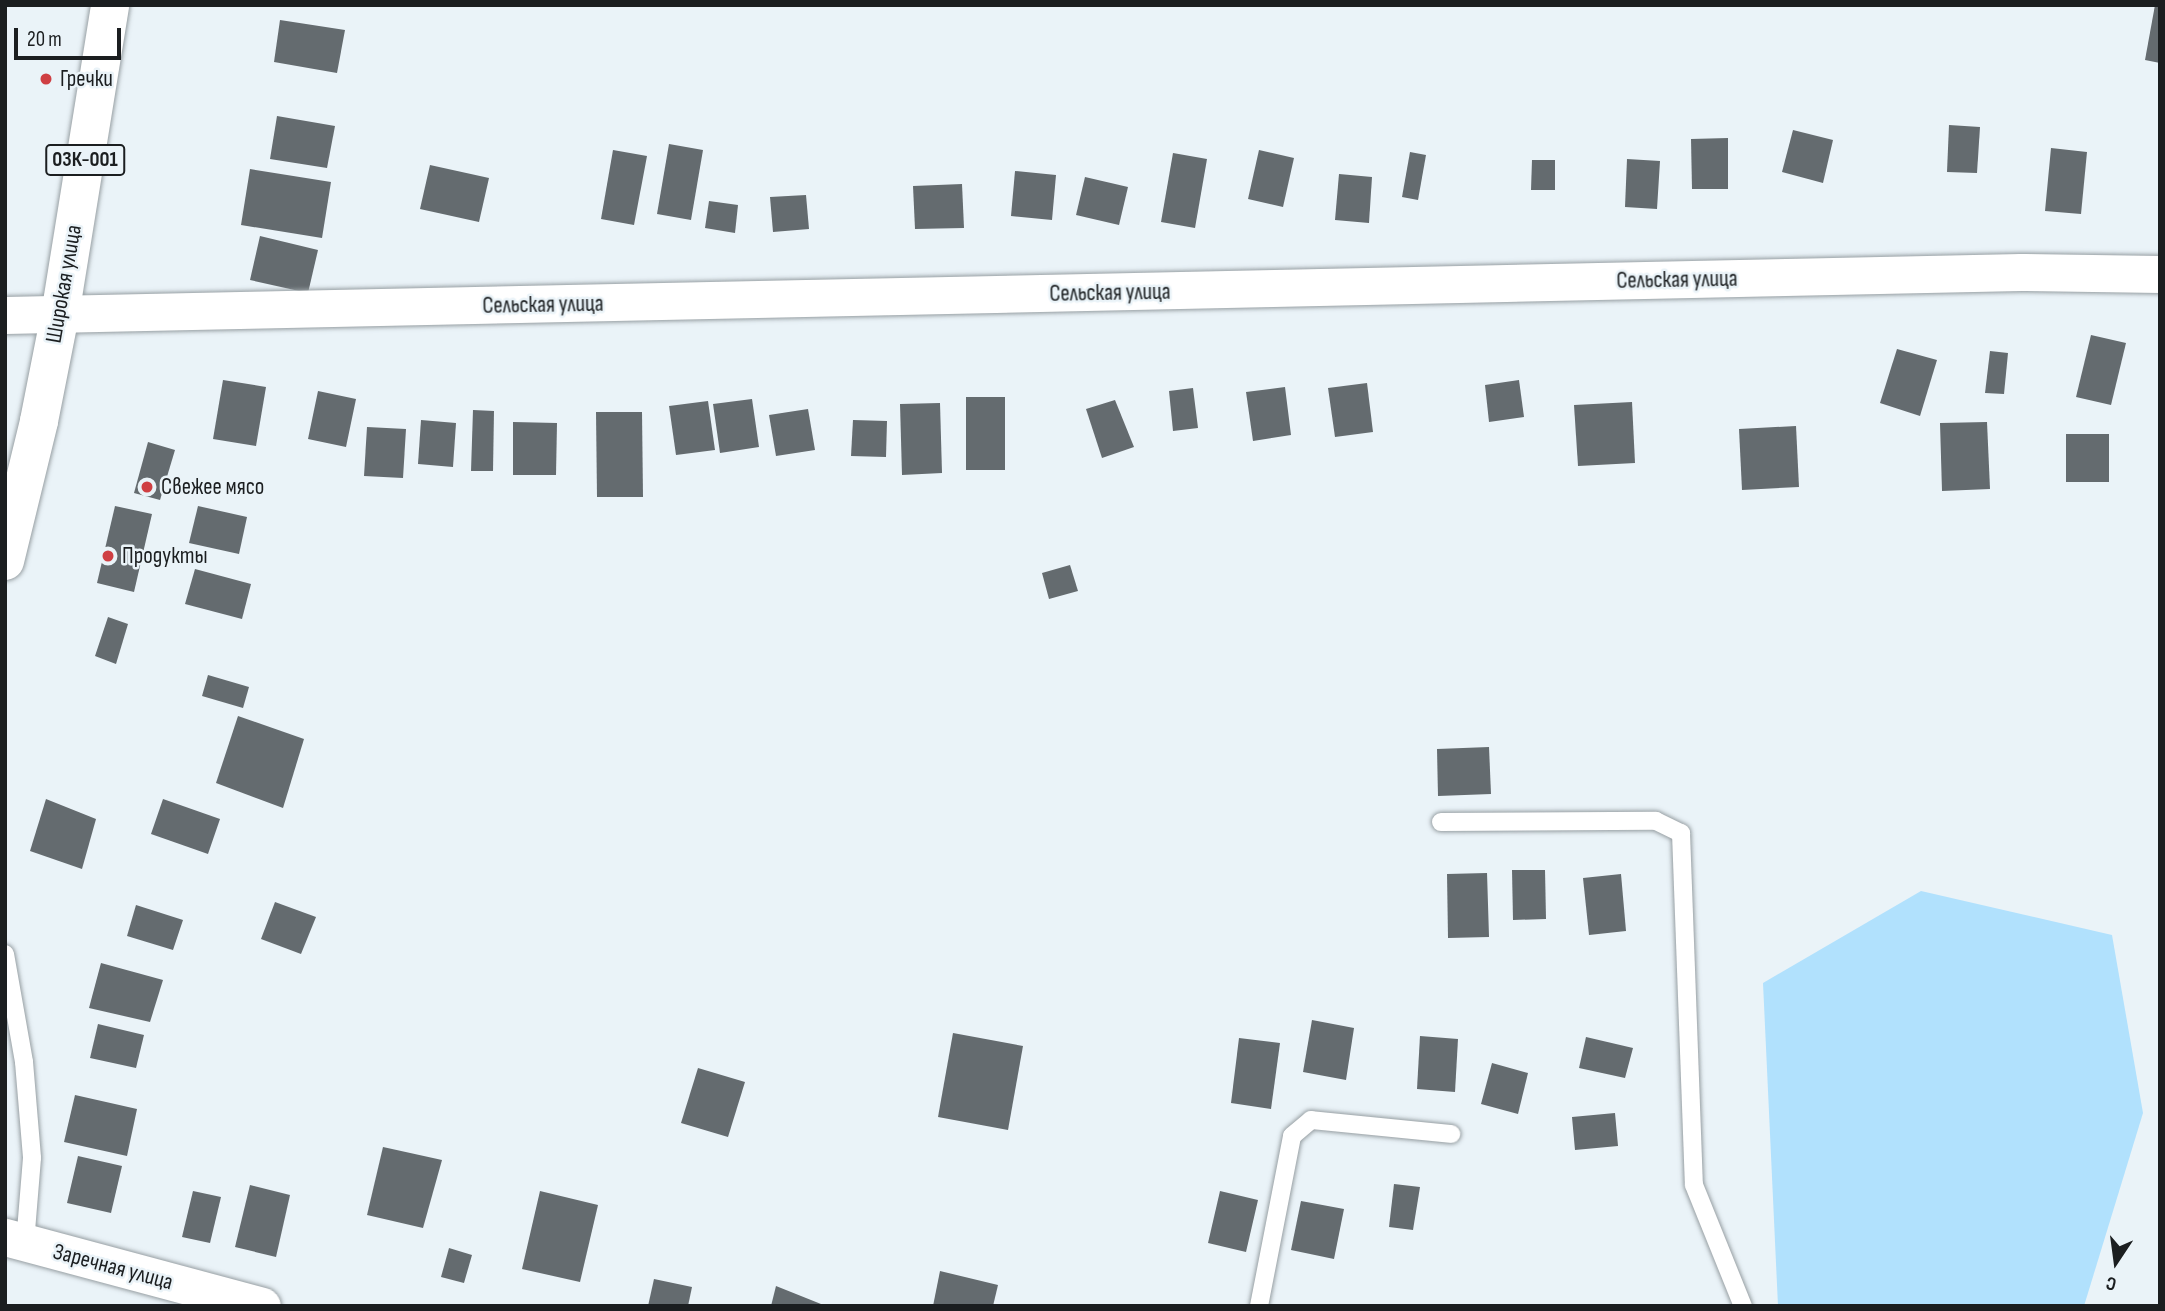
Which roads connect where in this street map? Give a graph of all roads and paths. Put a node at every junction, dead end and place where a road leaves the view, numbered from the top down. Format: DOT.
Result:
graph roads {
  1 [pos="110,5"];
  2 [pos="2160,274"];
  3 [pos="5,315"];
  4 [pos="60,315"];
  5 [pos="5,561"];
  6 [pos="1441,822"];
  7 [pos="5,954"];
  8 [pos="1451,1134"];
  9 [pos="15,1240"];
  10 [pos="262,1306"];
  11 [pos="1259,1306"];
  12 [pos="1743,1306"];
  1 -- 4 [label="main road, Широкая улица / 03К-001"];
  2 -- 4 [label="street, Сельская улица"];
  3 -- 4 [label="street"];
  4 -- 5 [label="main road, Широкая улица / 03К-001"];
  6 -- 12 [label="lane"];
  7 -- 9 [label="lane"];
  8 -- 11 [label="lane"];
  9 -- 10 [label="street, Заречная улица"];
}
